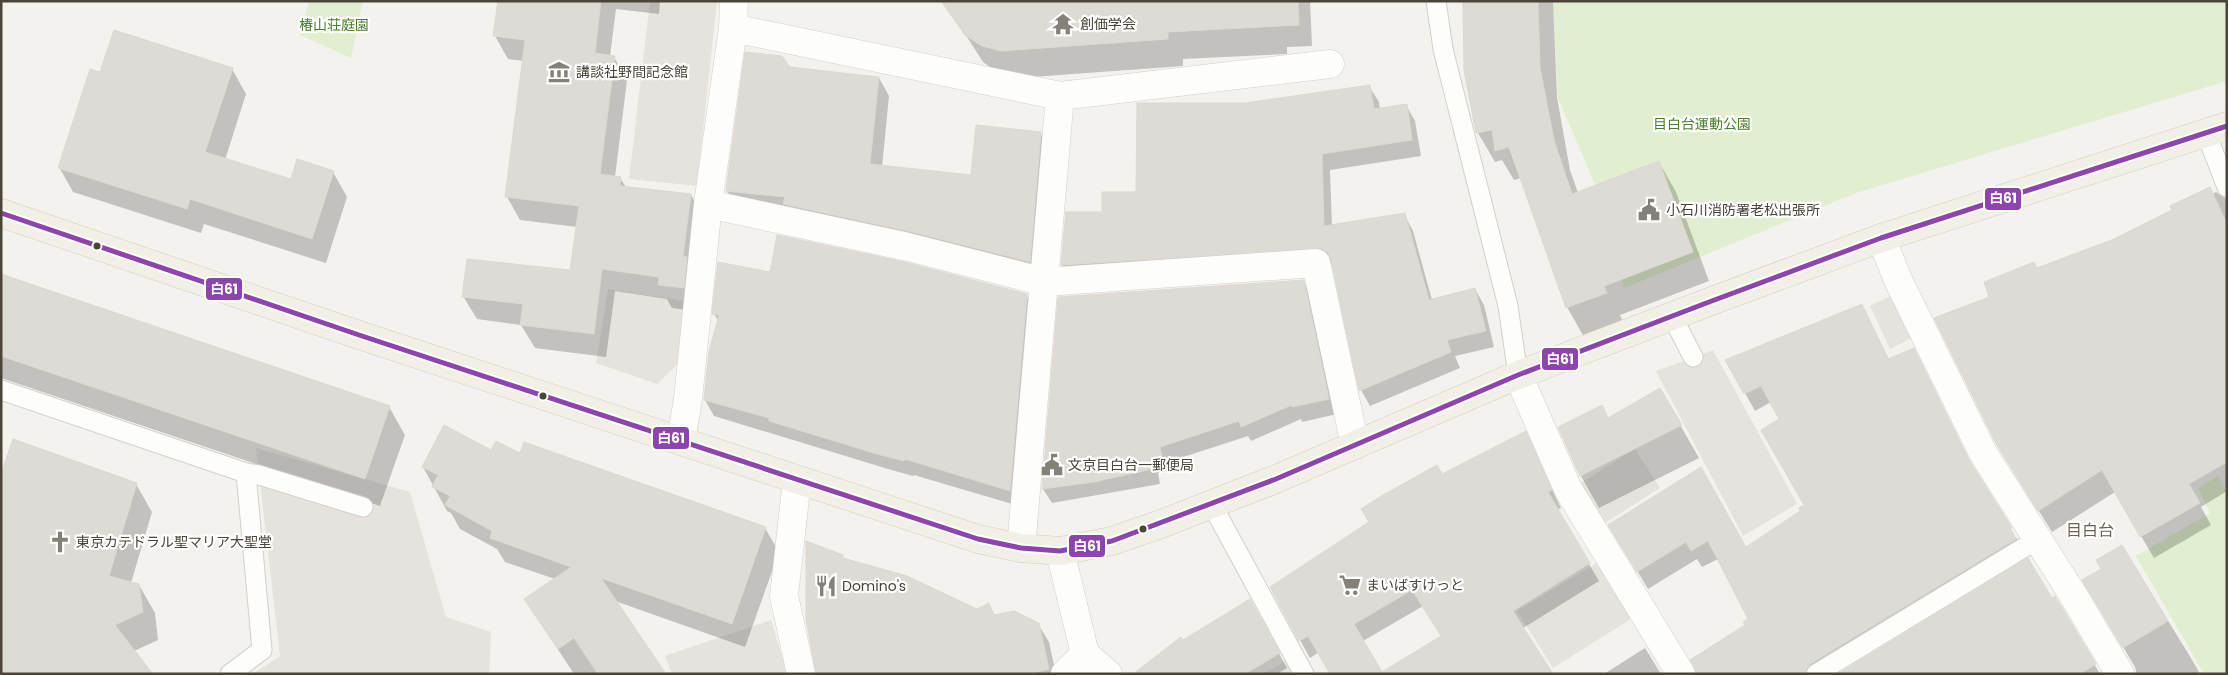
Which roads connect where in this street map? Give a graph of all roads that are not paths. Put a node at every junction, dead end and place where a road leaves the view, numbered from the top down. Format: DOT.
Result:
graph roads {
  1 [pos="734,1"];
  2 [pos="1436,1"];
  3 [pos="733,28"];
  4 [pos="1330,64"];
  5 [pos="1060,96"];
  6 [pos="2216,129"];
  7 [pos="2227,187"];
  8 [pos="708,204"];
  9 [pos="1,213"];
  10 [pos="1882,238"];
  11 [pos="1044,282"];
  12 [pos="1672,316"];
  13 [pos="1693,357"];
  14 [pos="1518,375"];
  15 [pos="1,390"];
  16 [pos="681,441"];
  17 [pos="1355,445"];
  18 [pos="246,473"];
  19 [pos="798,480"];
  20 [pos="1212,504"];
  21 [pos="363,507"];
  22 [pos="2038,539"];
  23 [pos="1021,548"];
  24 [pos="1060,551"];
  25 [pos="1085,654"];
  26 [pos="230,674"];
  27 [pos="801,674"];
  28 [pos="1065,674"];
  29 [pos="1108,674"];
  30 [pos="1304,674"];
  31 [pos="1681,674"];
  32 [pos="1816,674"];
  33 [pos="2120,674"];
  1 -- 3 [label="street"];
  2 -- 14 [label="lane"];
  3 -- 5 [label="street"];
  3 -- 8 [label="street"];
  4 -- 5 [label="street"];
  5 -- 11 [label="street"];
  6 -- 7 [label="lane"];
  6 -- 10 [label="main road"];
  8 -- 11 [label="street"];
  8 -- 16 [label="street"];
  9 -- 16 [label="main road"];
  10 -- 12 [label="main road"];
  10 -- 22 [label="street"];
  11 -- 17 [label="street"];
  11 -- 23 [label="street"];
  12 -- 13 [label="lane"];
  12 -- 14 [label="main road"];
  14 -- 17 [label="main road"];
  14 -- 31 [label="street"];
  15 -- 18 [label="lane"];
  16 -- 19 [label="main road"];
  17 -- 20 [label="main road"];
  18 -- 21 [label="lane"];
  18 -- 26 [label="lane"];
  19 -- 23 [label="main road"];
  19 -- 27 [label="street"];
  20 -- 24 [label="main road"];
  20 -- 30 [label="lane"];
  22 -- 32 [label="lane"];
  22 -- 33 [label="street"];
  23 -- 24 [label="main road"];
  24 -- 25 [label="street"];
  25 -- 28 [label="street"];
  25 -- 29 [label="street"];
}
